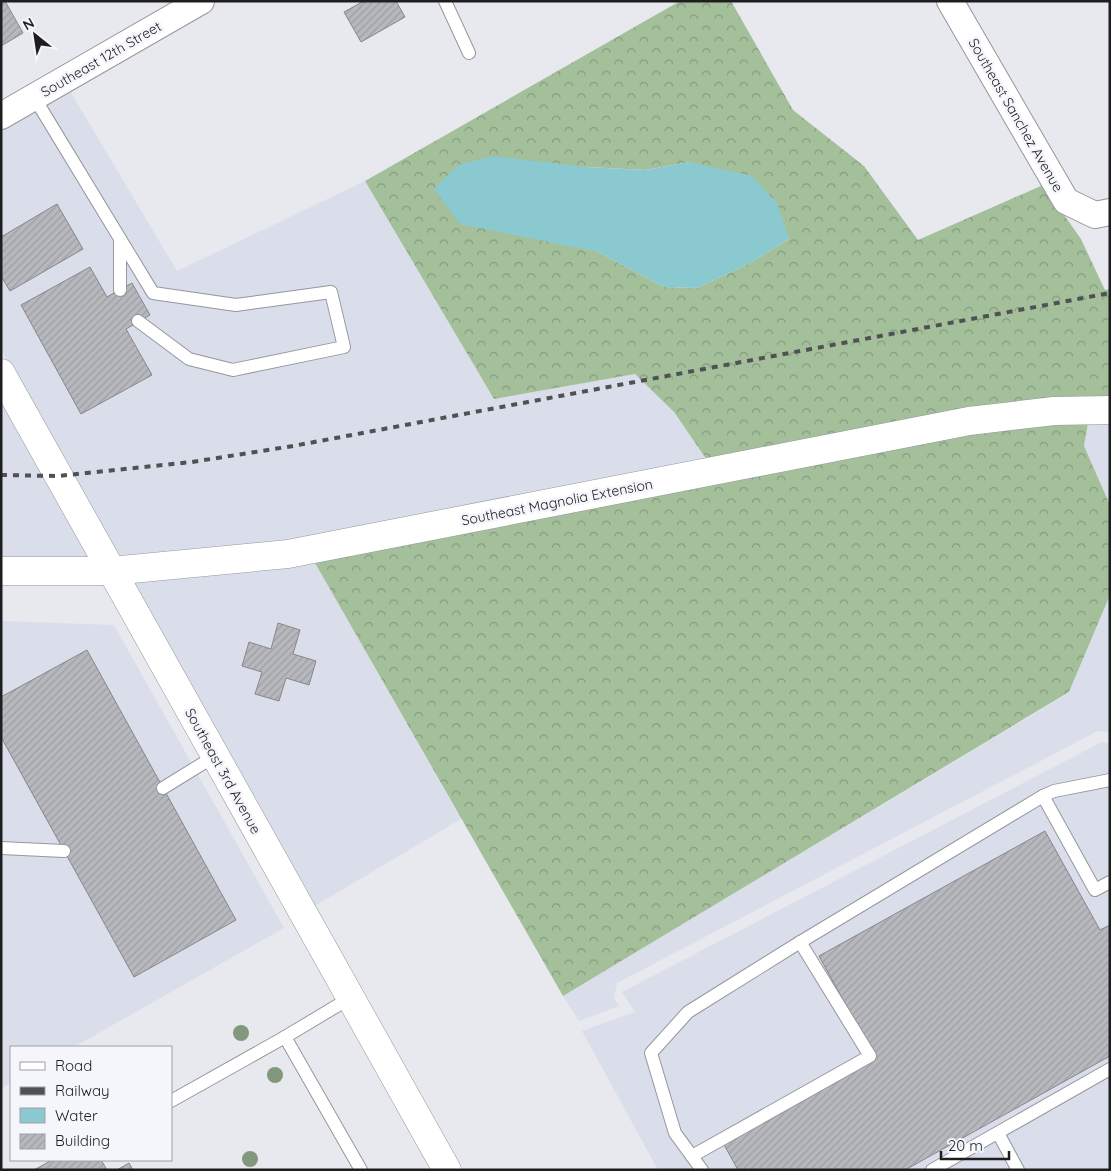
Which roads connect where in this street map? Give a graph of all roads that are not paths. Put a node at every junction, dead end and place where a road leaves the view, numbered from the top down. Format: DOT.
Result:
graph roads {
  1 [pos="202,1"];
  2 [pos="445,1"];
  3 [pos="950,1"];
  4 [pos="469,52"];
  5 [pos="34,97"];
  6 [pos="1,116"];
  7 [pos="1103,213"];
  8 [pos="120,239"];
  9 [pos="120,290"];
  10 [pos="138,321"];
  11 [pos="1,372"];
  12 [pos="1110,410"];
  13 [pos="1,571"];
  14 [pos="111,571"];
  15 [pos="215,756"];
  16 [pos="1110,780"];
  17 [pos="163,788"];
  18 [pos="1043,796"];
  19 [pos="1,848"];
  20 [pos="64,851"];
  21 [pos="1110,882"];
  22 [pos="800,942"];
  23 [pos="350,998"];
  24 [pos="284,1037"];
  25 [pos="1110,1069"];
  26 [pos="172,1100"];
  27 [pos="998,1133"];
  28 [pos="692,1156"];
  29 [pos="361,1170"];
  30 [pos="447,1170"];
  31 [pos="702,1170"];
  32 [pos="932,1170"];
  33 [pos="1018,1170"];
  1 -- 5 [label="street, Southeast 12th Street"];
  2 -- 4 [label="lane"];
  3 -- 7 [label="street, Southeast Sanchez Avenue"];
  5 -- 6 [label="street, Southeast 12th Street"];
  5 -- 8 [label="lane"];
  8 -- 9 [label="lane"];
  8 -- 10 [label="lane"];
  11 -- 14 [label="main road, Southeast 3rd Avenue"];
  12 -- 14 [label="main road, Southeast Magnolia Extension"];
  13 -- 14 [label="main road, Southeast Magnolia Extension"];
  14 -- 15 [label="main road, Southeast 3rd Avenue"];
  15 -- 17 [label="lane"];
  15 -- 23 [label="main road, Southeast 3rd Avenue"];
  16 -- 18 [label="lane"];
  18 -- 21 [label="lane"];
  18 -- 22 [label="lane"];
  19 -- 20 [label="lane"];
  22 -- 28 [label="lane"];
  22 -- 28 [label="lane"];
  23 -- 24 [label="lane"];
  23 -- 30 [label="main road, Southeast 3rd Avenue"];
  24 -- 26 [label="lane"];
  24 -- 29 [label="lane"];
  25 -- 27 [label="lane"];
  27 -- 32 [label="lane"];
  27 -- 33 [label="lane"];
  28 -- 31 [label="lane"];
}
